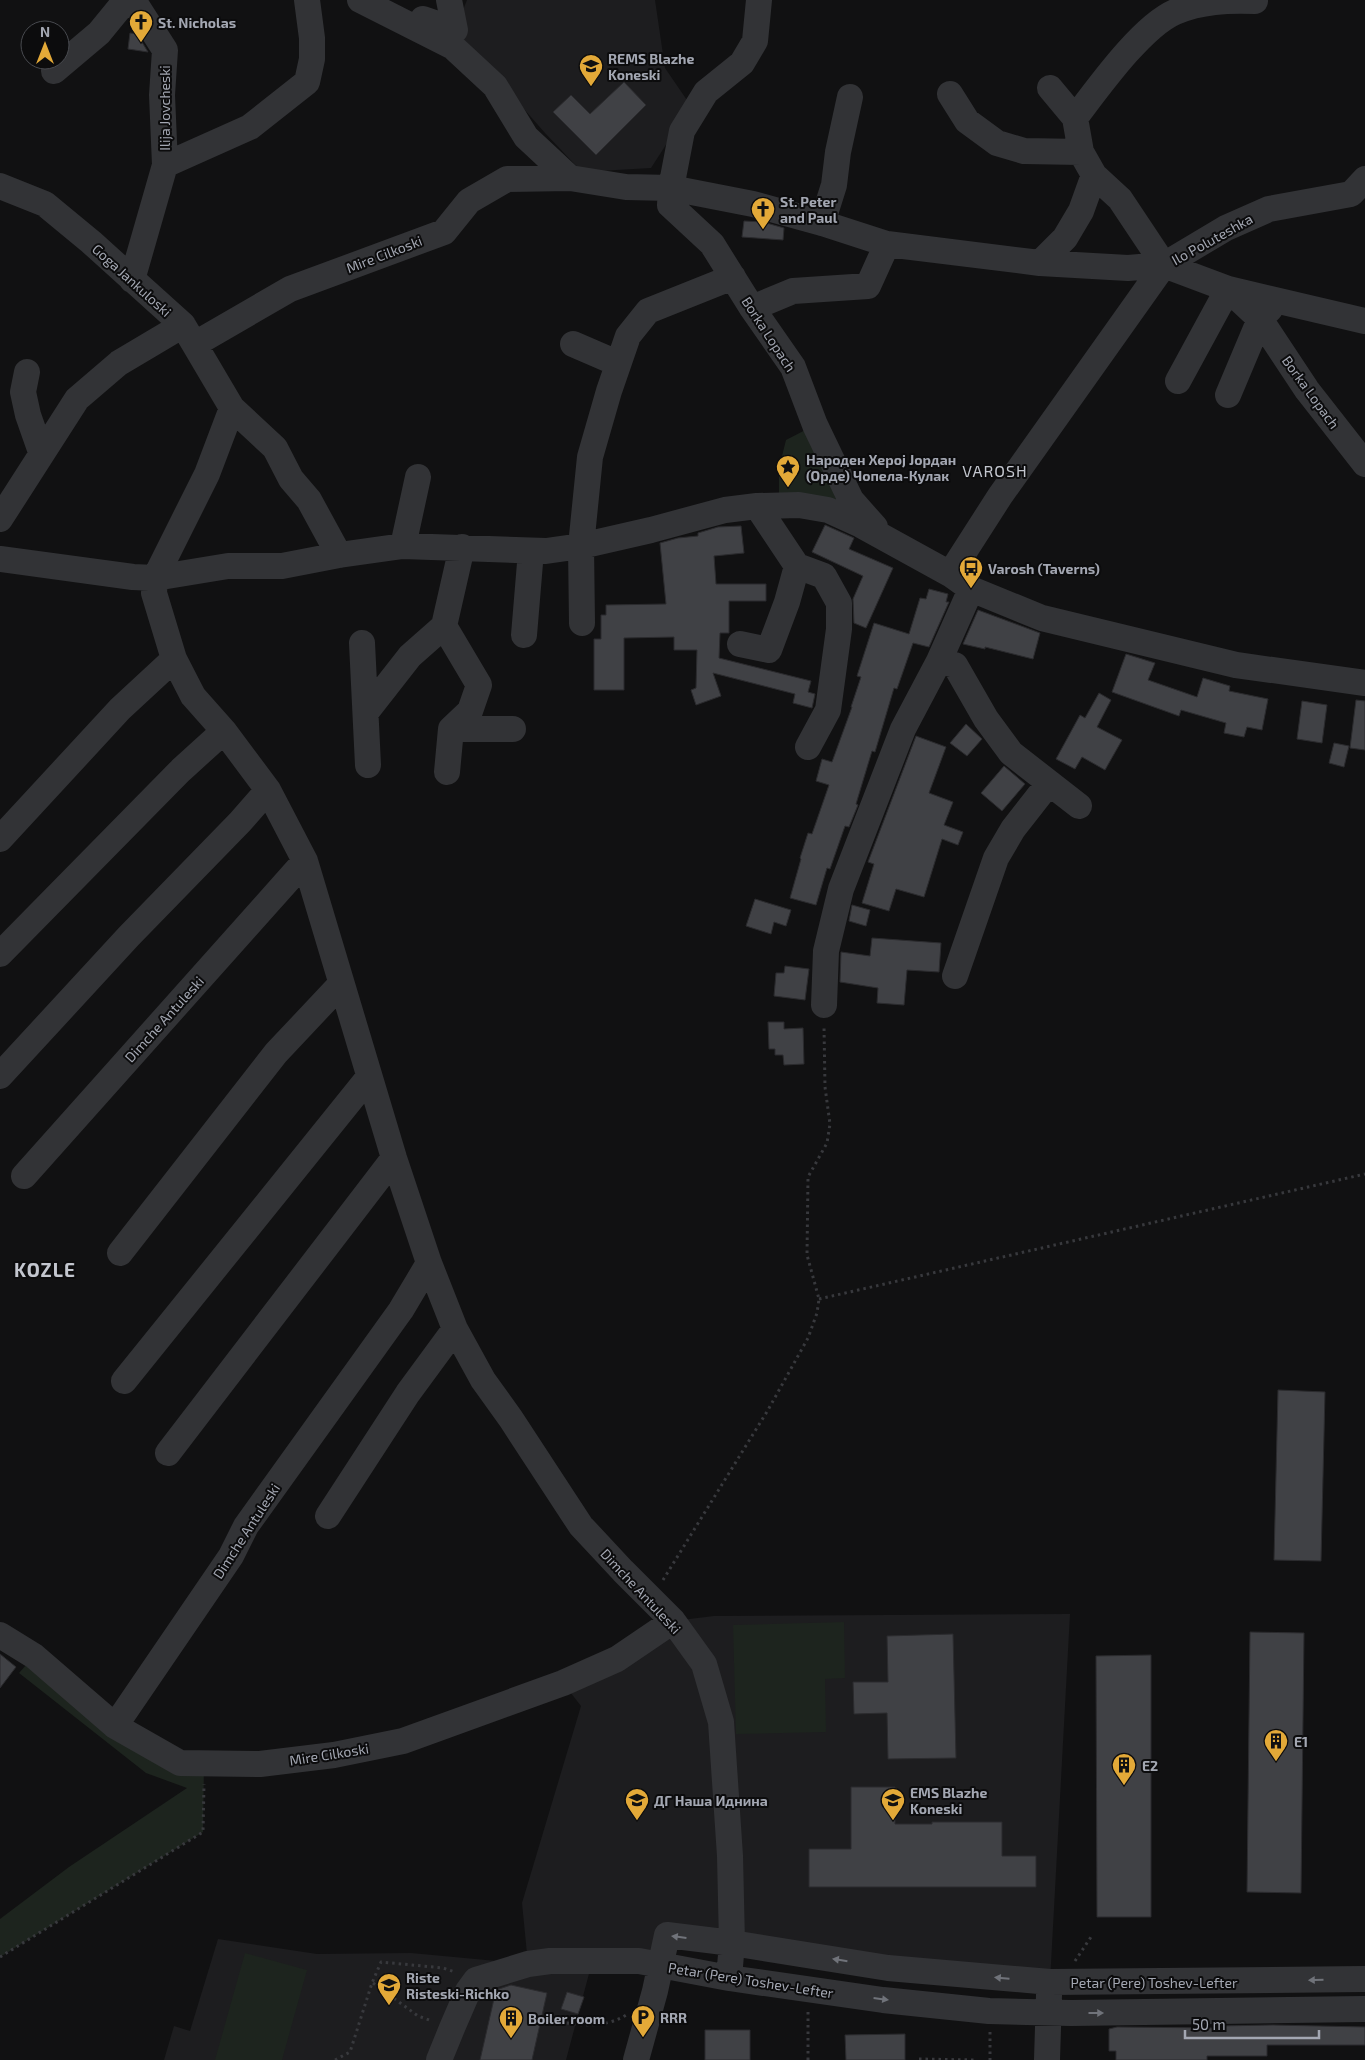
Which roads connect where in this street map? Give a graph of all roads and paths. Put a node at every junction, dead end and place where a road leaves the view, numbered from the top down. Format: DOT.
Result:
graph roads {
  1 [pos="126,0"];
  2 [pos="133,0"];
  3 [pos="306,0"];
  4 [pos="360,0"];
  5 [pos="449,0"];
  6 [pos="759,0"];
  7 [pos="1255,1"];
  8 [pos="404,12"];
  9 [pos="54,71"];
  10 [pos="1050,88"];
  11 [pos="950,94"];
  12 [pos="850,97"];
  13 [pos="1075,118"];
  14 [pos="1080,152"];
  15 [pos="165,165"];
  16 [pos="1094,175"];
  17 [pos="570,178"];
  18 [pos="1365,179"];
  19 [pos="0,186"];
  20 [pos="672,188"];
  21 [pos="822,223"];
  22 [pos="887,244"];
  23 [pos="1040,263"];
  24 [pos="1164,265"];
  25 [pos="733,277"];
  26 [pos="132,280"];
  27 [pos="1228,290"];
  28 [pos="752,308"];
  29 [pos="1268,310"];
  30 [pos="1365,321"];
  31 [pos="189,334"];
  32 [pos="573,344"];
  33 [pos="617,363"];
  34 [pos="27,372"];
  35 [pos="1178,381"];
  36 [pos="1228,395"];
  37 [pos="232,408"];
  38 [pos="41,452"];
  39 [pos="1365,464"];
  40 [pos="418,477"];
  41 [pos="757,506"];
  42 [pos="0,519"];
  43 [pos="887,540"];
  44 [pos="403,546"];
  45 [pos="581,546"];
  46 [pos="462,547"];
  47 [pos="531,551"];
  48 [pos="339,554"];
  49 [pos="0,559"];
  50 [pos="797,566"];
  51 [pos="950,574"];
  52 [pos="155,578"];
  53 [pos="972,589"];
  54 [pos="582,623"];
  55 [pos="444,626"];
  56 [pos="524,635"];
  57 [pos="362,643"];
  58 [pos="740,644"];
  59 [pos="174,659"];
  60 [pos="939,662"];
  61 [pos="1365,682"];
  62 [pos="367,711"];
  63 [pos="451,729"];
  64 [pos="513,729"];
  65 [pos="224,731"];
  66 [pos="808,747"];
  67 [pos="368,765"];
  68 [pos="447,772"];
  69 [pos="1048,783"];
  70 [pos="268,790"];
  71 [pos="1079,806"];
  72 [pos="0,839"];
  73 [pos="304,862"];
  74 [pos="0,954"];
  75 [pos="955,976"];
  76 [pos="341,984"];
  77 [pos="824,1005"];
  78 [pos="0,1076"];
  79 [pos="370,1077"];
  80 [pos="394,1158"];
  81 [pos="1365,1174"];
  82 [pos="24,1176"];
  83 [pos="120,1253"];
  84 [pos="428,1263"];
  85 [pos="819,1298"];
  86 [pos="455,1328"];
  87 [pos="124,1380"];
  88 [pos="168,1453"];
  89 [pos="328,1516"];
  90 [pos="651,1598"];
  91 [pos="673,1621"];
  92 [pos="0,1635"];
  93 [pos="115,1726"];
  94 [pos="204,1764"];
  95 [pos="1091,1937"];
  96 [pos="732,1943"];
  97 [pos="0,1957"];
  98 [pos="1072,1965"];
  99 [pos="660,1966"];
  100 [pos="729,1978"];
  101 [pos="1365,1979"];
  102 [pos="476,1980"];
  103 [pos="1050,1982"];
  104 [pos="372,1983"];
  105 [pos="808,1989"];
  106 [pos="1365,2009"];
  107 [pos="989,2011"];
  108 [pos="630,2012"];
  109 [pos="1047,2013"];
  110 [pos="541,2018"];
  111 [pos="452,2028"];
  112 [pos="919,2059"];
  113 [pos="335,2060"];
  114 [pos="440,2060"];
  115 [pos="636,2060"];
  116 [pos="808,2060"];
  117 [pos="974,2060"];
  118 [pos="990,2060"];
  119 [pos="1047,2060"];
  1 -- 9 [label="street"];
  2 -- 15 [label="street, Ilija Jovcheski"];
  3 -- 15 [label="street, Ilija Jovcheski"];
  4 -- 8 [label="street"];
  5 -- 8 [label="street"];
  6 -- 20 [label="street, Borka Lopach"];
  7 -- 13 [label="street"];
  8 -- 17 [label="street"];
  10 -- 13 [label="street"];
  11 -- 14 [label="street"];
  12 -- 21 [label="street"];
  13 -- 14 [label="street, Ilo Poluteshka"];
  14 -- 16 [label="street, Ilo Poluteshka"];
  15 -- 26 [label="street, Ilija Jovcheski"];
  16 -- 23 [label="street"];
  16 -- 24 [label="street, Ilo Poluteshka"];
  17 -- 20 [label="street, Borka Lopach"];
  17 -- 31 [label="street, Mire Cilkoski"];
  18 -- 24 [label="street, Ilo Poluteshka"];
  19 -- 26 [label="street, Goga Jankuloski"];
  20 -- 21 [label="street, Borka Lopach"];
  20 -- 25 [label="street, Borka Lopach"];
  21 -- 22 [label="street, Borka Lopach"];
  22 -- 23 [label="street, Borka Lopach"];
  22 -- 28 [label="street"];
  23 -- 24 [label="street, Borka Lopach"];
  24 -- 27 [label="street, Borka Lopach"];
  24 -- 51 [label="street"];
  25 -- 28 [label="street, Borka Lopach"];
  25 -- 33 [label="street"];
  26 -- 31 [label="street, Goga Jankuloski"];
  27 -- 29 [label="street, Borka Lopach"];
  27 -- 35 [label="street"];
  28 -- 43 [label="street, Borka Lopach"];
  29 -- 30 [label="street, Borka Lopach"];
  29 -- 36 [label="street"];
  29 -- 39 [label="street, Borka Lopach"];
  31 -- 37 [label="street, Goga Jankuloski"];
  31 -- 38 [label="street, Mire Cilkoski"];
  32 -- 33 [label="street"];
  33 -- 45 [label="street"];
  34 -- 38 [label="street"];
  37 -- 48 [label="street, Goga Jankuloski"];
  37 -- 52 [label="street"];
  38 -- 42 [label="street, Mire Cilkoski"];
  40 -- 44 [label="street"];
  41 -- 43 [label="street"];
  41 -- 45 [label="street"];
  41 -- 50 [label="street"];
  43 -- 51 [label="street"];
  44 -- 46 [label="street"];
  44 -- 48 [label="street"];
  45 -- 47 [label="street"];
  45 -- 54 [label="street"];
  46 -- 47 [label="street"];
  46 -- 55 [label="street"];
  47 -- 56 [label="street"];
  48 -- 52 [label="street"];
  49 -- 52 [label="street"];
  50 -- 58 [label="street"];
  50 -- 66 [label="street"];
  51 -- 53 [label="street"];
  52 -- 59 [label="street, Dimche Antuleski"];
  53 -- 60 [label="street"];
  53 -- 61 [label="street"];
  55 -- 62 [label="street"];
  55 -- 63 [label="street"];
  57 -- 62 [label="street"];
  59 -- 65 [label="street, Dimche Antuleski"];
  59 -- 72 [label="street"];
  60 -- 69 [label="street"];
  60 -- 77 [label="street"];
  62 -- 67 [label="street"];
  63 -- 64 [label="street"];
  63 -- 68 [label="street"];
  65 -- 70 [label="street, Dimche Antuleski"];
  65 -- 74 [label="street"];
  69 -- 71 [label="street"];
  69 -- 75 [label="street"];
  70 -- 73 [label="street, Dimche Antuleski"];
  70 -- 78 [label="street"];
  73 -- 76 [label="street, Dimche Antuleski"];
  73 -- 82 [label="street, Dimche Antuleski"];
  76 -- 79 [label="street, Dimche Antuleski"];
  76 -- 83 [label="street"];
  77 -- 85 [label="path"];
  79 -- 80 [label="street, Dimche Antuleski"];
  79 -- 87 [label="street"];
  80 -- 84 [label="street, Dimche Antuleski"];
  80 -- 88 [label="street"];
  81 -- 85 [label="path"];
  84 -- 86 [label="street, Dimche Antuleski"];
  84 -- 93 [label="street, Dimche Antuleski"];
  85 -- 90 [label="path"];
  86 -- 89 [label="street"];
  86 -- 90 [label="street, Dimche Antuleski"];
  90 -- 91 [label="street, Dimche Antuleski"];
  91 -- 94 [label="street, Mire Cilkoski"];
  91 -- 96 [label="street, Dimche Antuleski"];
  92 -- 93 [label="street, Mire Cilkoski"];
  93 -- 94 [label="street, Mire Cilkoski"];
  94 -- 97 [label="path"];
  95 -- 98 [label="path"];
  96 -- 99 [label="street, Petar (Pere) Toshev-Lefter, one-way"];
  96 -- 100 [label="street, Dimche Antuleski"];
  103 -- 96 [label="street, Petar (Pere) Toshev-Lefter, one-way"];
  99 -- 100 [label="street, Petar (Pere) Toshev-Lefter"];
  99 -- 102 [label="street"];
  99 -- 115 [label="street"];
  100 -- 105 [label="street, Petar (Pere) Toshev-Lefter"];
  101 -- 103 [label="street, Petar (Pere) Toshev-Lefter, one-way"];
  102 -- 104 [label="path"];
  102 -- 111 [label="street"];
  103 -- 109 [label="street"];
  104 -- 111 [label="path"];
  104 -- 113 [label="path"];
  105 -- 107 [label="street, Petar (Pere) Toshev-Lefter, one-way"];
  105 -- 116 [label="path"];
  109 -- 106 [label="street, Petar (Pere) Toshev-Lefter, one-way"];
  107 -- 109 [label="street, Petar (Pere) Toshev-Lefter"];
  107 -- 118 [label="path"];
  108 -- 110 [label="path"];
  109 -- 119 [label="street"];
  111 -- 114 [label="street"];
  112 -- 117 [label="path"];
}
